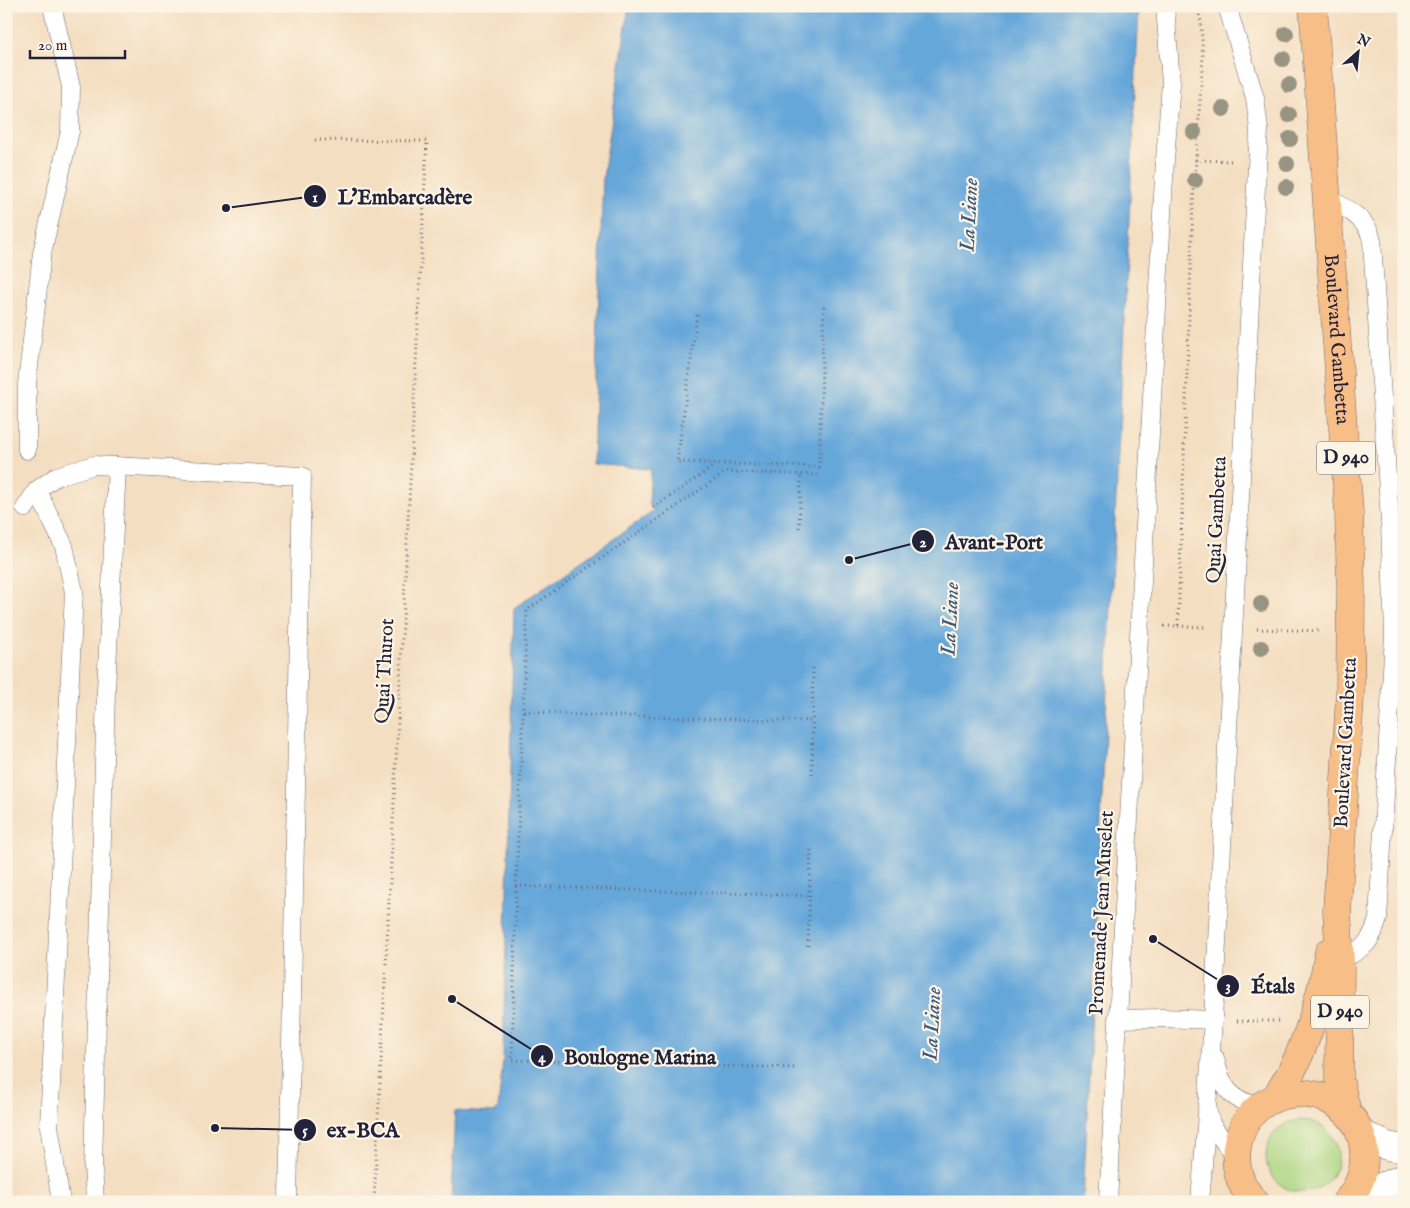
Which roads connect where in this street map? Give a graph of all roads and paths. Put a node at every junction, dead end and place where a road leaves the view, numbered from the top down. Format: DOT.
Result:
graph roads {
  1 [pos="52,6"];
  2 [pos="1165,6"];
  3 [pos="1197,6"];
  4 [pos="1227,6"];
  5 [pos="1313,6"];
  6 [pos="315,140"];
  7 [pos="1165,160"];
  8 [pos="1196,160"];
  9 [pos="1257,162"];
  10 [pos="1326,197"];
  11 [pos="1193,204"];
  12 [pos="824,304"];
  13 [pos="697,315"];
  14 [pos="27,450"];
  15 [pos="717,464"];
  16 [pos="117,466"];
  17 [pos="801,475"];
  18 [pos="818,476"];
  19 [pos="37,490"];
  20 [pos="25,508"];
  21 [pos="653,508"];
  22 [pos="798,528"];
  23 [pos="1178,626"];
  24 [pos="1233,628"];
  25 [pos="1351,632"];
  26 [pos="814,668"];
  27 [pos="524,711"];
  28 [pos="812,721"];
  29 [pos="812,774"];
  30 [pos="811,846"];
  31 [pos="516,886"];
  32 [pos="810,896"];
  33 [pos="1337,911"];
  34 [pos="808,946"];
  35 [pos="1340,961"];
  36 [pos="1117,1019"];
  37 [pos="1213,1020"];
  38 [pos="1212,1041"];
  39 [pos="794,1068"];
  40 [pos="1268,1102"];
  41 [pos="1207,1108"];
  42 [pos="1353,1122"];
  43 [pos="1404,1149"];
  44 [pos="1236,1158"];
  45 [pos="1404,1178"];
  46 [pos="1252,1200"];
  47 [pos="1347,1201"];
  48 [pos="61,1202"];
  49 [pos="96,1202"];
  50 [pos="288,1202"];
  51 [pos="374,1202"];
  52 [pos="1108,1202"];
  53 [pos="1200,1202"];
  1 -- 14 [label="lane"];
  2 -- 7 [label="lane, Promenade Jean Muselet"];
  3 -- 8 [label="path"];
  4 -- 9 [label="lane, Quai Gambetta"];
  5 -- 10 [label="main road, Boulevard Gambetta / D 940"];
  6 -- 51 [label="path, Quai Thurot"];
  7 -- 8 [label="path"];
  7 -- 36 [label="lane, Promenade Jean Muselet"];
  8 -- 9 [label="path"];
  8 -- 11 [label="path"];
  9 -- 24 [label="lane, Quai Gambetta"];
  10 -- 25 [label="main road, Boulevard Gambetta / D 940"];
  10 -- 35 [label="lane"];
  12 -- 15 [label="path"];
  13 -- 15 [label="path"];
  15 -- 21 [label="path"];
  16 -- 19 [label="lane"];
  16 -- 49 [label="lane"];
  16 -- 50 [label="lane"];
  17 -- 18 [label="path"];
  17 -- 22 [label="path"];
  17 -- 27 [label="path"];
  19 -- 20 [label="lane"];
  19 -- 48 [label="lane"];
  23 -- 24 [label="path"];
  24 -- 25 [label="path"];
  24 -- 37 [label="lane, Quai Gambetta"];
  25 -- 33 [label="main road, Boulevard Gambetta / D 940"];
  26 -- 28 [label="path"];
  27 -- 28 [label="path"];
  27 -- 31 [label="path"];
  28 -- 29 [label="path"];
  30 -- 32 [label="path"];
  31 -- 32 [label="path"];
  31 -- 39 [label="path"];
  32 -- 34 [label="path"];
  33 -- 35 [label="main road, D 940"];
  33 -- 40 [label="main road, D 940"];
  35 -- 42 [label="main road, D 940"];
  36 -- 37 [label="lane"];
  36 -- 52 [label="lane, Promenade Jean Muselet"];
  37 -- 38 [label="lane, Quai Gambetta"];
  38 -- 40 [label="lane"];
  38 -- 41 [label="lane"];
  40 -- 42 [label="main road"];
  40 -- 44 [label="main road"];
  41 -- 44 [label="lane"];
  41 -- 53 [label="lane"];
  42 -- 43 [label="street"];
  42 -- 47 [label="main road"];
  44 -- 46 [label="main road"];
  45 -- 47 [label="street"];
}
